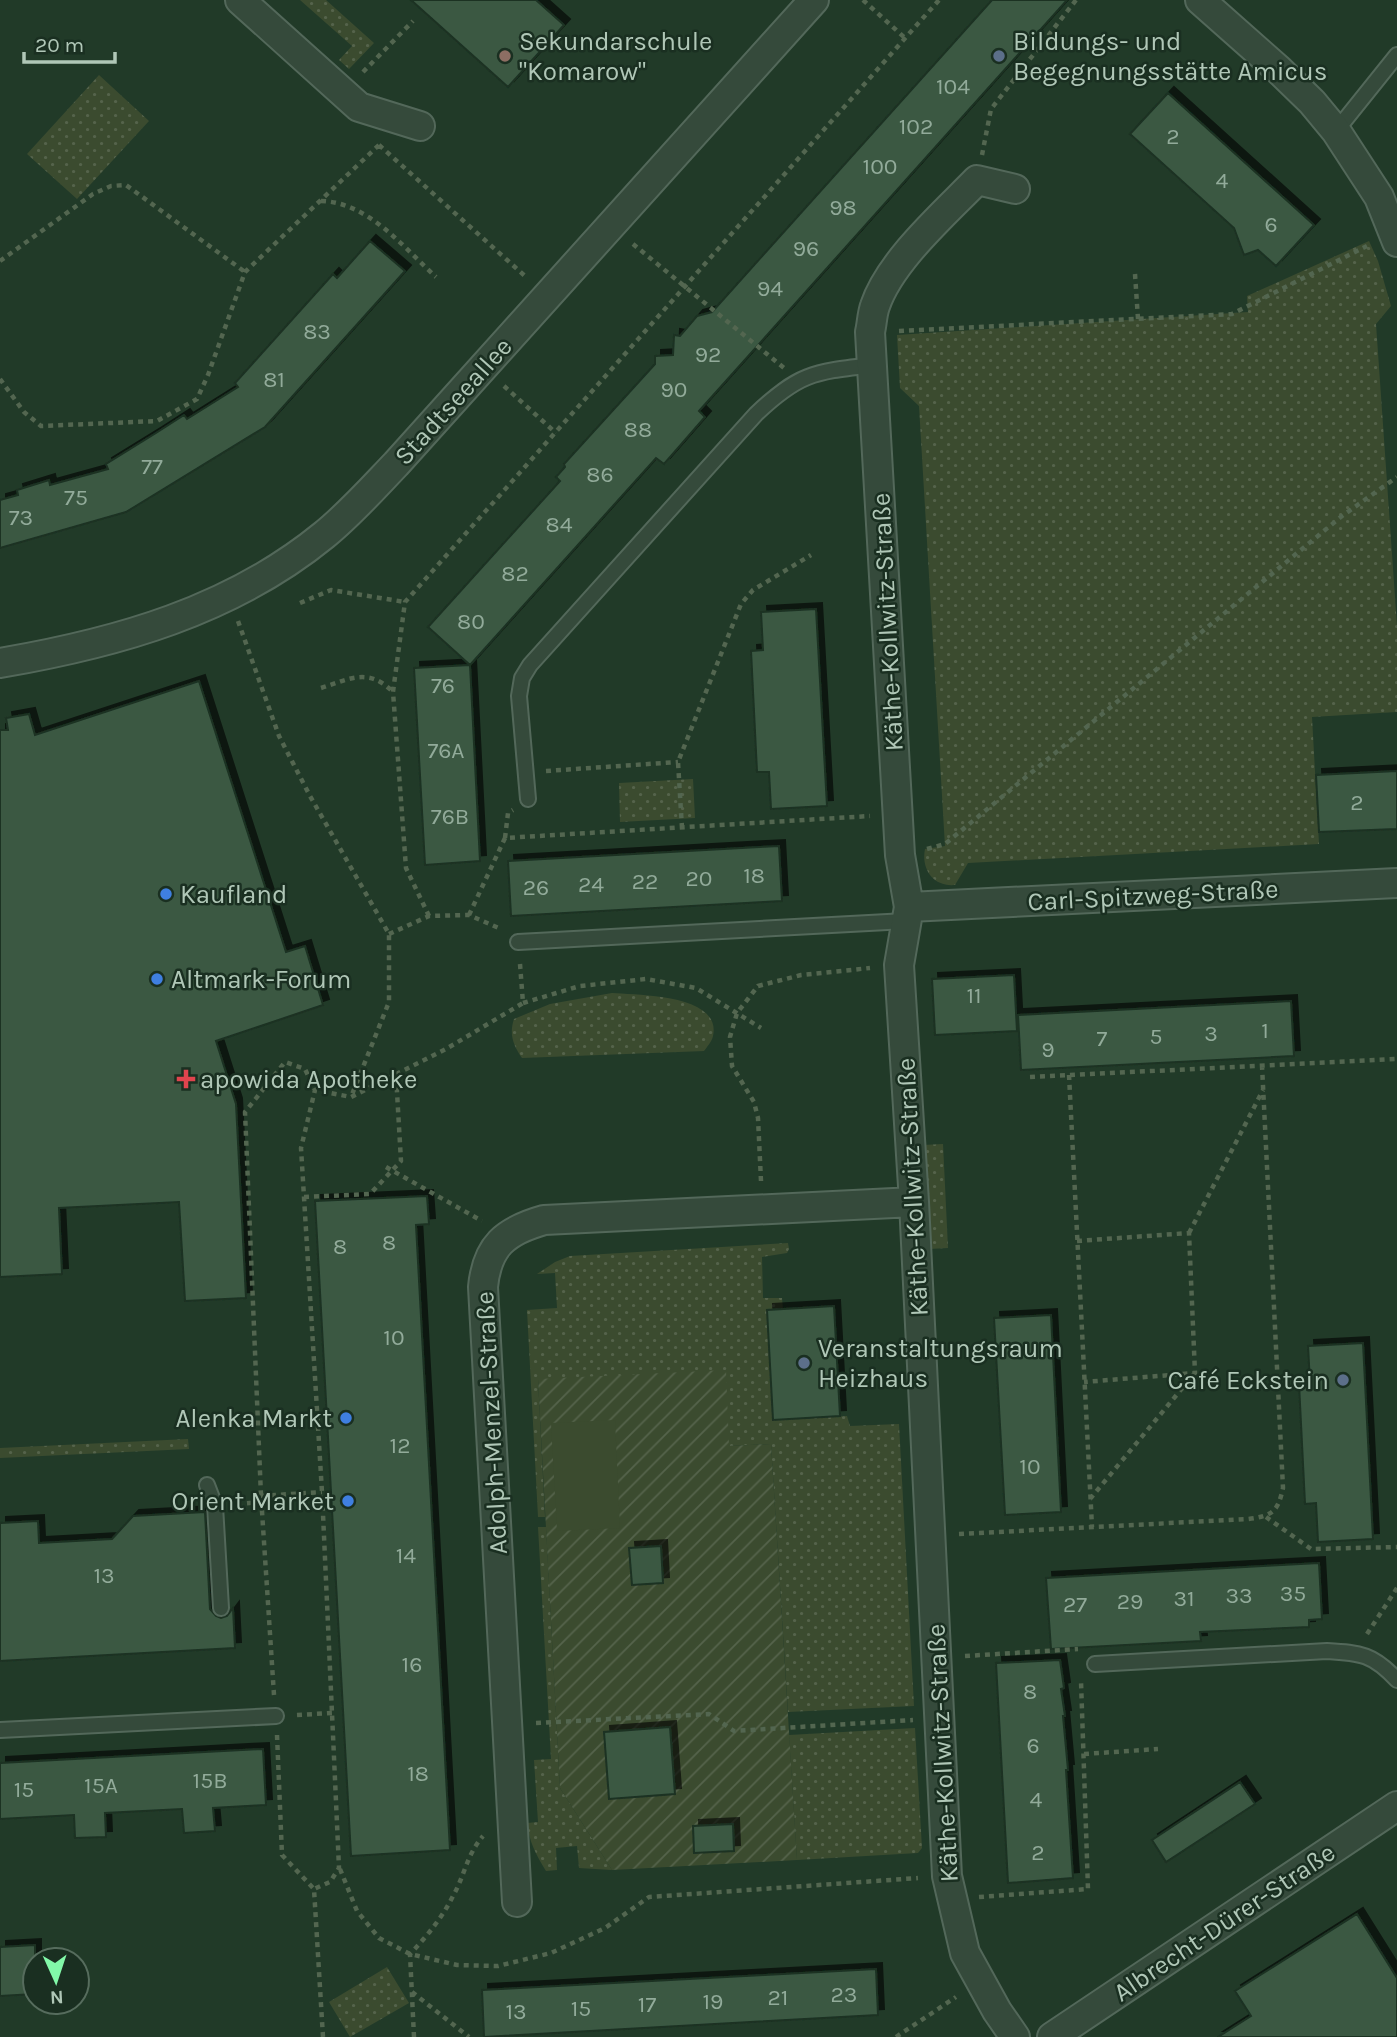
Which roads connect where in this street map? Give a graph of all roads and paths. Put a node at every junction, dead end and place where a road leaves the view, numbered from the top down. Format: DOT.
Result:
graph roads {
  1 [pos="240,0"];
  2 [pos="814,0"];
  3 [pos="863,0"];
  4 [pos="939,0"];
  5 [pos="1076,0"];
  6 [pos="1200,0"];
  7 [pos="412,21"];
  8 [pos="905,38"];
  9 [pos="1397,55"];
  10 [pos="351,99"];
  11 [pos="419,126"];
  12 [pos="1336,131"];
  13 [pos="379,145"];
  14 [pos="977,180"];
  15 [pos="1015,189"];
  16 [pos="320,201"];
  17 [pos="611,226"];
  18 [pos="1395,237"];
  19 [pos="0,261"];
  20 [pos="245,272"];
  21 [pos="1135,274"];
  22 [pos="436,277"];
  23 [pos="686,286"];
  24 [pos="547,297"];
  25 [pos="1138,319"];
  26 [pos="870,332"];
  27 [pos="872,365"];
  28 [pos="484,368"];
  29 [pos="0,379"];
  30 [pos="798,379"];
  31 [pos="555,433"];
  32 [pos="1397,477"];
  33 [pos="811,555"];
  34 [pos="229,597"];
  35 [pos="405,602"];
  36 [pos="300,603"];
  37 [pos="0,663"];
  38 [pos="321,688"];
  39 [pos="393,692"];
  40 [pos="678,762"];
  41 [pos="526,773"];
  42 [pos="528,799"];
  43 [pos="898,815"];
  44 [pos="682,828"];
  45 [pos="900,855"];
  46 [pos="1397,883"];
  47 [pos="907,914"];
  48 [pos="470,915"];
  49 [pos="429,916"];
  50 [pos="389,934"];
  51 [pos="518,942"];
  52 [pos="899,965"];
  53 [pos="523,1003"];
  54 [pos="737,1013"];
  55 [pos="761,1028"];
  56 [pos="1397,1059"];
  57 [pos="1262,1066"];
  58 [pos="396,1075"];
  59 [pos="1069,1075"];
  60 [pos="1030,1077"];
  61 [pos="315,1090"];
  62 [pos="1263,1090"];
  63 [pos="351,1097"];
  64 [pos="386,1167"];
  65 [pos="392,1170"];
  66 [pos="304,1197"];
  67 [pos="914,1202"];
  68 [pos="762,1210"];
  69 [pos="1189,1233"];
  70 [pos="507,1235"];
  71 [pos="1077,1241"];
  72 [pos="1195,1373"];
  73 [pos="1084,1382"];
  74 [pos="207,1486"];
  75 [pos="321,1492"];
  76 [pos="261,1496"];
  77 [pos="1090,1500"];
  78 [pos="1266,1517"];
  79 [pos="1091,1527"];
  80 [pos="929,1535"];
  81 [pos="1397,1547"];
  82 [pos="1397,1588"];
  83 [pos="221,1608"];
  84 [pos="1080,1649"];
  85 [pos="1326,1651"];
  86 [pos="936,1657"];
  87 [pos="1088,1663"];
  88 [pos="1081,1675"];
  89 [pos="1397,1680"];
  90 [pos="332,1713"];
  91 [pos="276,1716"];
  92 [pos="938,1719"];
  93 [pos="507,1724"];
  94 [pos="0,1730"];
  95 [pos="1158,1749"];
  96 [pos="1084,1754"];
  97 [pos="1397,1806"];
  98 [pos="512,1817"];
  99 [pos="340,1868"];
  100 [pos="949,1888"];
  101 [pos="314,1889"];
  102 [pos="517,1902"];
  103 [pos="410,1954"];
  104 [pos="981,1981"];
  105 [pos="412,1992"];
  106 [pos="323,2037"];
  107 [pos="414,2037"];
  108 [pos="469,2037"];
  109 [pos="896,2037"];
  110 [pos="1015,2037"];
  111 [pos="1052,2037"];
  1 -- 10 [label="street"];
  2 -- 17 [label="street, Stadtseeallee"];
  3 -- 8 [label="path"];
  4 -- 8 [label="path"];
  5 -- 14 [label="path"];
  6 -- 12 [label="street"];
  7 -- 10 [label="path"];
  8 -- 23 [label="path"];
  9 -- 12 [label="lane"];
  10 -- 11 [label="street"];
  10 -- 13 [label="path"];
  12 -- 18 [label="street"];
  13 -- 16 [label="path"];
  13 -- 24 [label="path"];
  14 -- 15 [label="street"];
  14 -- 26 [label="street, Käthe-Kollwitz-Straße"];
  16 -- 20 [label="path"];
  16 -- 22 [label="path"];
  17 -- 23 [label="path"];
  17 -- 24 [label="street, Stadtseeallee"];
  18 -- 25 [label="path"];
  19 -- 20 [label="path"];
  20 -- 29 [label="path"];
  21 -- 25 [label="path"];
  23 -- 30 [label="path"];
  23 -- 31 [label="path"];
  24 -- 28 [label="street, Stadtseeallee"];
  25 -- 26 [label="path"];
  26 -- 27 [label="street, Käthe-Kollwitz-Straße"];
  27 -- 30 [label="lane"];
  27 -- 43 [label="street, Käthe-Kollwitz-Straße"];
  28 -- 31 [label="path"];
  28 -- 34 [label="street, Stadtseeallee"];
  30 -- 41 [label="lane"];
  31 -- 35 [label="path"];
  32 -- 45 [label="path"];
  33 -- 40 [label="path"];
  34 -- 37 [label="street, Stadtseeallee"];
  34 -- 50 [label="path"];
  35 -- 36 [label="path"];
  35 -- 39 [label="path"];
  38 -- 39 [label="path"];
  39 -- 49 [label="path"];
  40 -- 41 [label="path"];
  40 -- 44 [label="path"];
  41 -- 42 [label="lane"];
  43 -- 44 [label="path"];
  43 -- 45 [label="street, Käthe-Kollwitz-Straße"];
  44 -- 48 [label="path"];
  45 -- 47 [label="street, Käthe-Kollwitz-Straße"];
  46 -- 47 [label="street, Carl-Spitzweg-Straße"];
  47 -- 51 [label="lane"];
  47 -- 52 [label="street, Käthe-Kollwitz-Straße"];
  48 -- 49 [label="path"];
  48 -- 51 [label="path"];
  49 -- 50 [label="path"];
  50 -- 63 [label="path"];
  51 -- 53 [label="path"];
  52 -- 54 [label="path"];
  52 -- 67 [label="street, Käthe-Kollwitz-Straße"];
  53 -- 54 [label="path"];
  53 -- 58 [label="path"];
  54 -- 55 [label="path"];
  54 -- 68 [label="path"];
  56 -- 57 [label="path"];
  57 -- 59 [label="path"];
  57 -- 62 [label="path"];
  58 -- 63 [label="path"];
  58 -- 65 [label="path"];
  59 -- 60 [label="path"];
  59 -- 71 [label="path"];
  61 -- 63 [label="path"];
  61 -- 66 [label="path"];
  61 -- 76 [label="path"];
  62 -- 69 [label="path"];
  62 -- 78 [label="path"];
  64 -- 65 [label="path"];
  65 -- 66 [label="path"];
  65 -- 70 [label="path"];
  66 -- 75 [label="path"];
  67 -- 68 [label="street"];
  67 -- 80 [label="street, Käthe-Kollwitz-Straße"];
  68 -- 70 [label="street"];
  69 -- 71 [label="path"];
  69 -- 72 [label="path"];
  70 -- 93 [label="street, Adolph-Menzel-Straße"];
  71 -- 73 [label="path"];
  72 -- 73 [label="path"];
  72 -- 77 [label="path"];
  73 -- 77 [label="path"];
  74 -- 83 [label="lane"];
  75 -- 76 [label="path"];
  75 -- 90 [label="path"];
  76 -- 91 [label="path"];
  77 -- 79 [label="path"];
  78 -- 79 [label="path"];
  78 -- 81 [label="path"];
  79 -- 80 [label="path"];
  80 -- 86 [label="street, Käthe-Kollwitz-Straße"];
  82 -- 85 [label="path"];
  84 -- 86 [label="path"];
  84 -- 87 [label="path"];
  84 -- 87 [label="path"];
  85 -- 87 [label="lane"];
  85 -- 89 [label="lane"];
  86 -- 92 [label="street, Käthe-Kollwitz-Straße"];
  88 -- 96 [label="path"];
  90 -- 91 [label="path"];
  90 -- 99 [label="path"];
  91 -- 94 [label="lane"];
  91 -- 101 [label="path"];
  92 -- 93 [label="path"];
  92 -- 100 [label="street, Käthe-Kollwitz-Straße"];
  93 -- 98 [label="street, Adolph-Menzel-Straße"];
  95 -- 96 [label="path"];
  96 -- 100 [label="path"];
  97 -- 111 [label="street, Albrecht-Dürer-Straße"];
  98 -- 102 [label="street, Adolph-Menzel-Straße"];
  98 -- 103 [label="path"];
  99 -- 101 [label="path"];
  99 -- 103 [label="path"];
  100 -- 103 [label="path"];
  100 -- 104 [label="street, Käthe-Kollwitz-Straße"];
  101 -- 106 [label="path"];
  103 -- 105 [label="path"];
  104 -- 109 [label="path"];
  104 -- 110 [label="street, Käthe-Kollwitz-Straße"];
  105 -- 107 [label="path"];
  105 -- 108 [label="path"];
}
